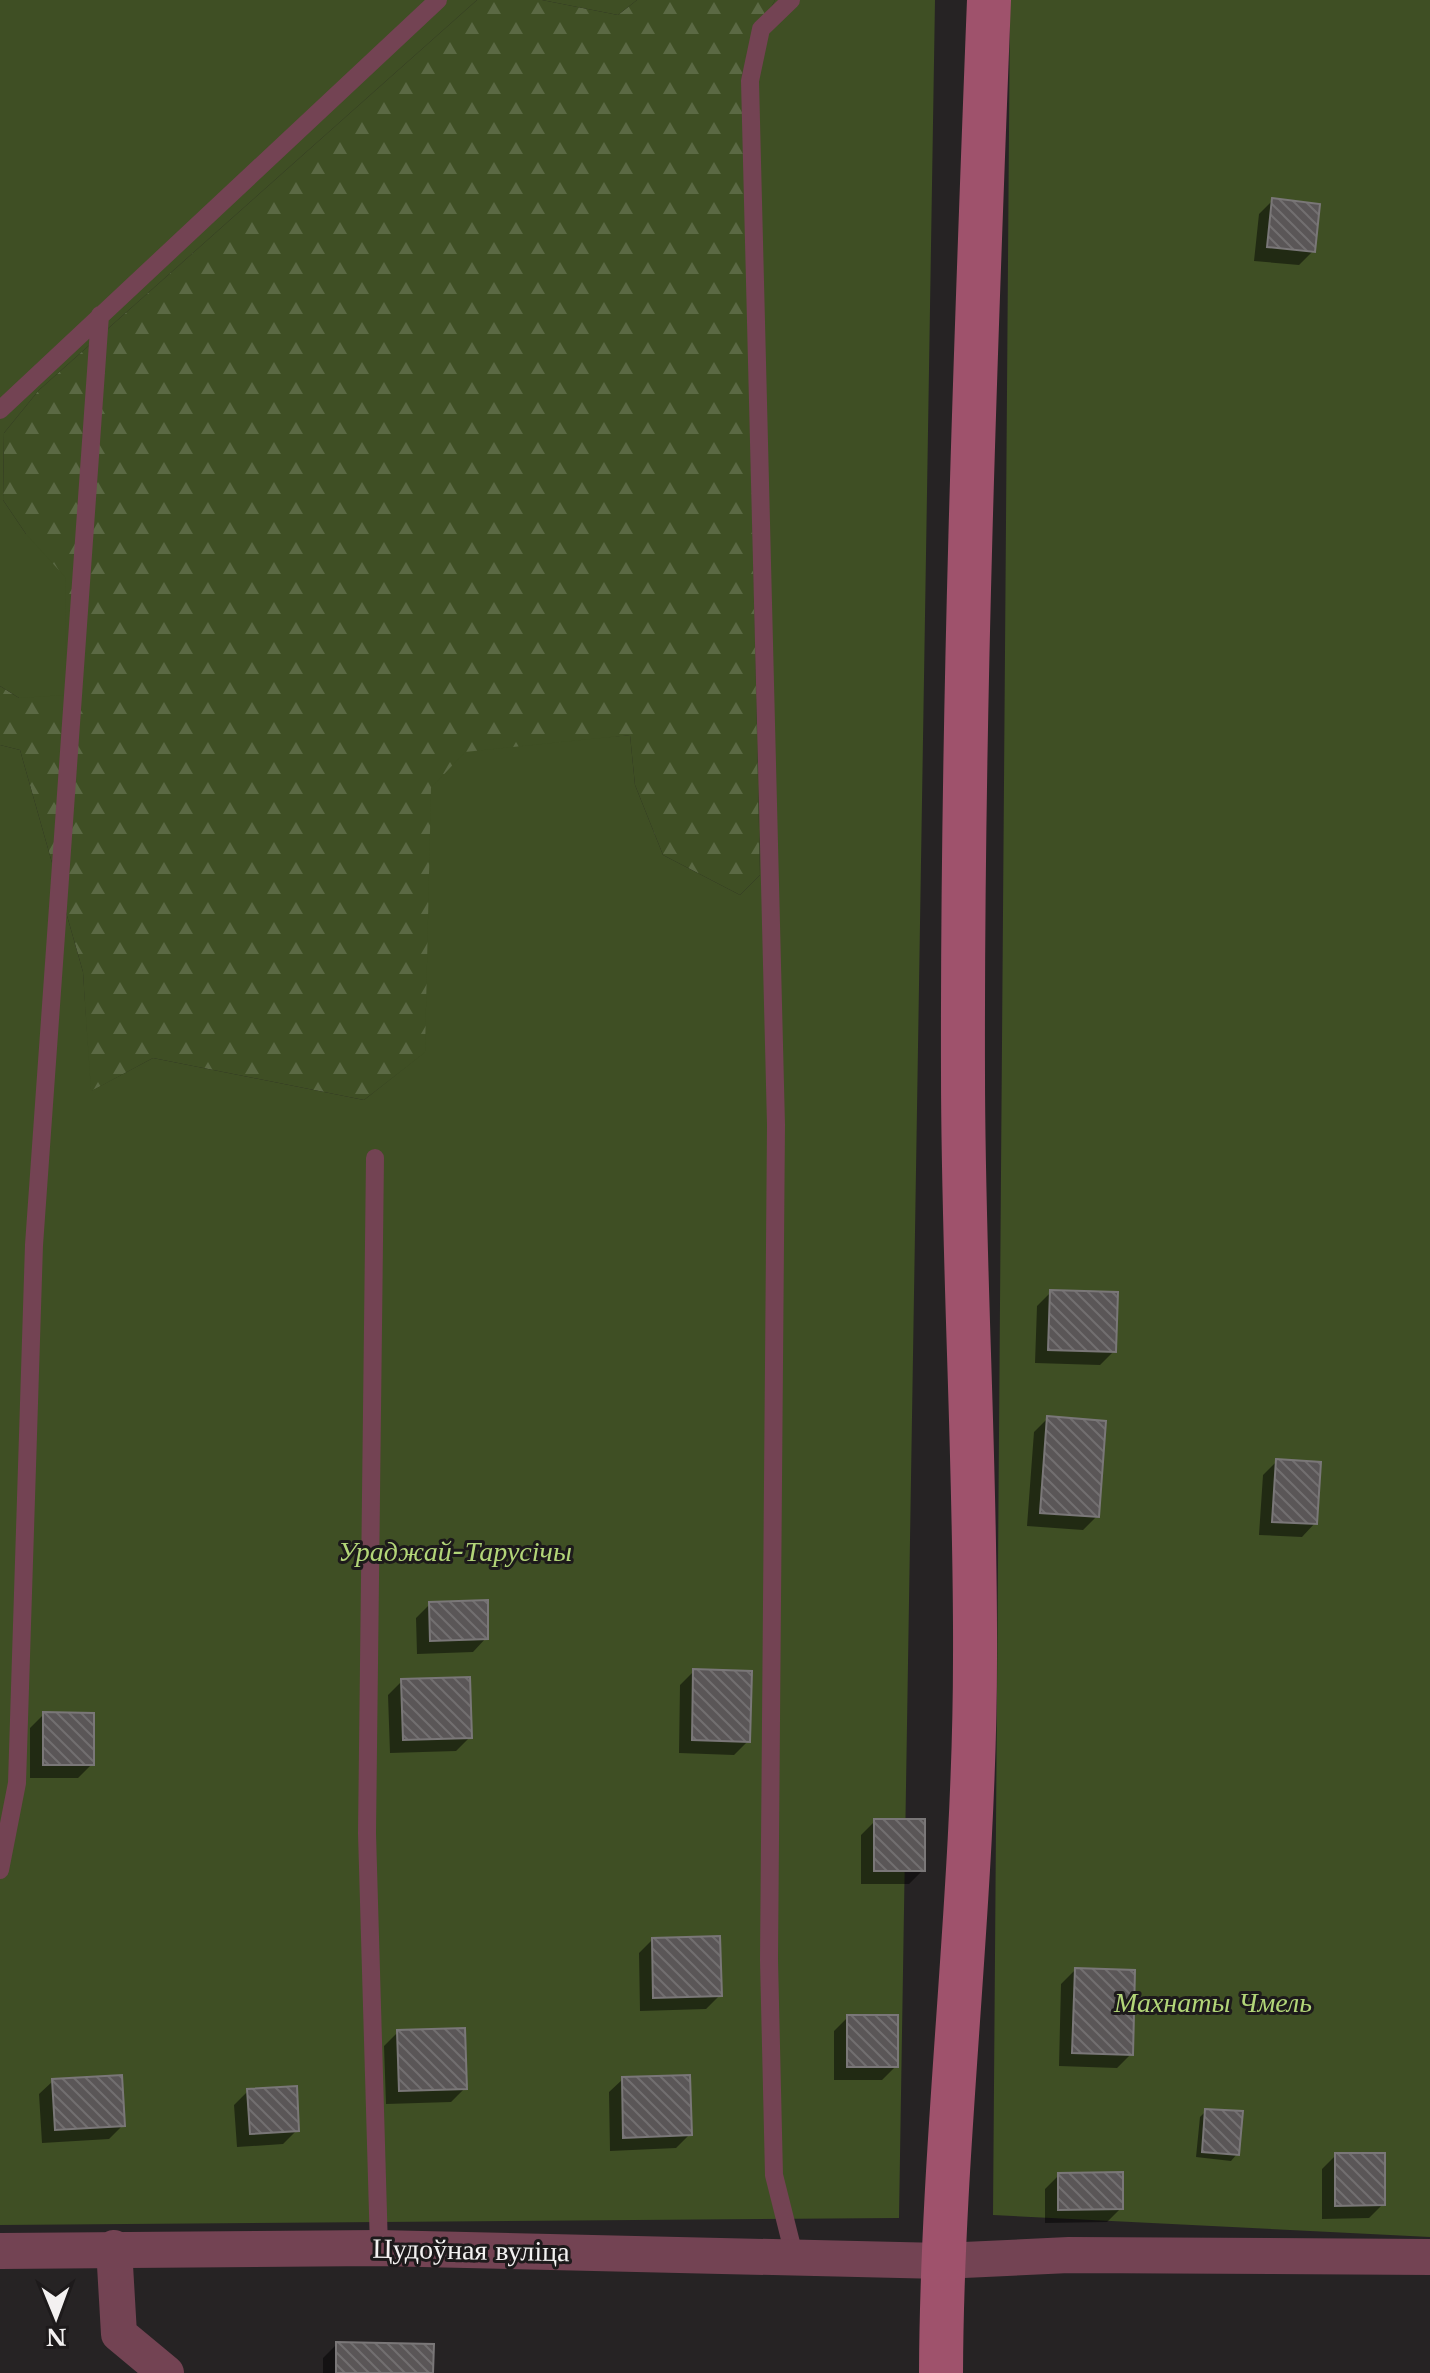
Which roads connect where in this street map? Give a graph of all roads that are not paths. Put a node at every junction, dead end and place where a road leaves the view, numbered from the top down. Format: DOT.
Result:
graph roads {
  1 [pos="438,0"];
  2 [pos="791,0"];
  3 [pos="989,0"];
  4 [pos="100,315"];
  5 [pos="0,410"];
  6 [pos="375,1158"];
  7 [pos="0,1870"];
  8 [pos="114,2248"];
  9 [pos="379,2248"];
  10 [pos="0,2251"];
  11 [pos="794,2255"];
  12 [pos="1430,2257"];
  13 [pos="942,2261"];
  14 [pos="166,2373"];
  15 [pos="941,2373"];
  1 -- 4 [label="lane"];
  2 -- 11 [label="lane"];
  3 -- 13 [label="street"];
  4 -- 5 [label="lane"];
  4 -- 7 [label="lane"];
  6 -- 9 [label="lane"];
  8 -- 9 [label="street, Цудоўная вуліца"];
  8 -- 10 [label="street, Цудоўная вуліца"];
  8 -- 14 [label="street"];
  9 -- 11 [label="street, Цудоўная вуліца"];
  11 -- 13 [label="street, Цудоўная вуліца"];
  12 -- 13 [label="street, Цудоўная вуліца"];
  13 -- 15 [label="street"];
}
